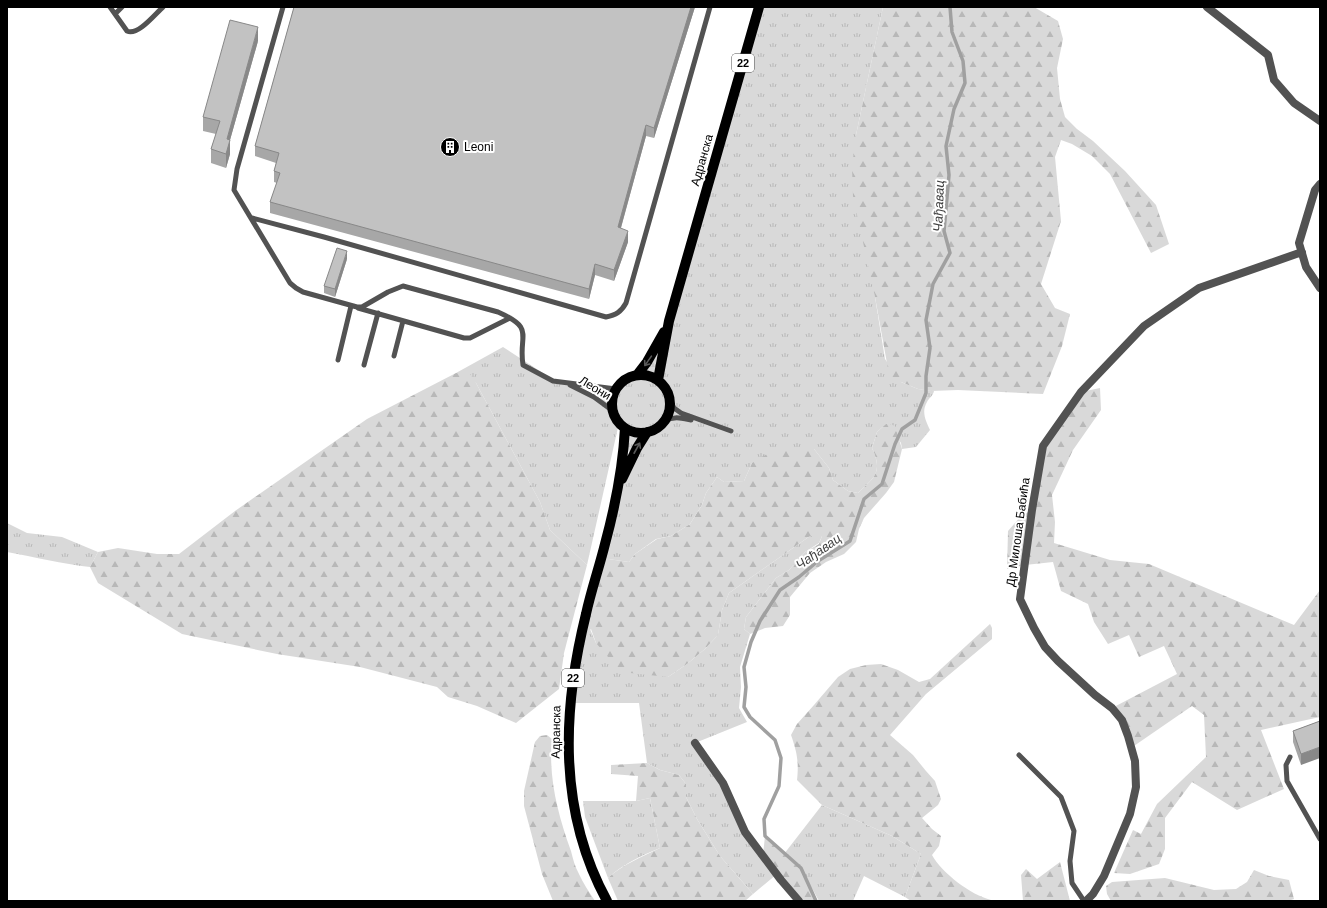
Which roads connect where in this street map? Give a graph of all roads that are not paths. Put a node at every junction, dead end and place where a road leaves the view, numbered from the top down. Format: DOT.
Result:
graph roads {
  1 [pos="110,7"];
  2 [pos="122,7"];
  3 [pos="163,7"];
  4 [pos="283,7"];
  5 [pos="710,7"];
  6 [pos="759,7"];
  7 [pos="1207,7"];
  8 [pos="115,14"];
  9 [pos="1320,121"];
  10 [pos="1320,184"];
  11 [pos="252,218"];
  12 [pos="1302,252"];
  13 [pos="1320,288"];
  14 [pos="351,306"];
  15 [pos="357,308"];
  16 [pos="378,314"];
  17 [pos="510,318"];
  18 [pos="403,320"];
  19 [pos="669,321"];
  20 [pos="394,356"];
  21 [pos="338,360"];
  22 [pos="364,365"];
  23 [pos="637,375"];
  24 [pos="658,380"];
  25 [pos="567,383"];
  26 [pos="616,389"];
  27 [pos="670,400"];
  28 [pos="613,411"];
  29 [pos="665,421"];
  30 [pos="712,425"];
  31 [pos="624,428"];
  32 [pos="731,431"];
  33 [pos="647,432"];
  34 [pos="617,490"];
  35 [pos="695,743"];
  36 [pos="1019,755"];
  37 [pos="1290,757"];
  38 [pos="1320,839"];
  39 [pos="607,901"];
  40 [pos="799,901"];
  41 [pos="1085,901"];
  1 -- 8 [label="lane"];
  2 -- 8 [label="lane"];
  3 -- 8 [label="lane"];
  4 -- 11 [label="lane"];
  5 -- 11 [label="lane"];
  6 -- 19 [label="main road, Адранска / 22"];
  7 -- 9 [label="street"];
  10 -- 12 [label="street"];
  11 -- 14 [label="lane"];
  12 -- 13 [label="street"];
  12 -- 41 [label="street, Др Милоша Бабића"];
  14 -- 15 [label="lane"];
  14 -- 21 [label="lane"];
  15 -- 16 [label="lane"];
  15 -- 17 [label="lane"];
  16 -- 18 [label="lane"];
  16 -- 22 [label="lane"];
  17 -- 18 [label="lane"];
  17 -- 25 [label="lane"];
  18 -- 20 [label="lane"];
  19 -- 23 [label="main road, Адранска / 22, one-way"];
  19 -- 24 [label="main road, Адранска / 22"];
  23 -- 24 [label="main road"];
  23 -- 26 [label="main road, 22"];
  24 -- 27 [label="main road"];
  25 -- 26 [label="lane, Леони"];
  25 -- 28 [label="lane, Леони"];
  26 -- 28 [label="main road"];
  27 -- 29 [label="main road"];
  27 -- 30 [label="lane"];
  28 -- 31 [label="main road"];
  29 -- 30 [label="lane"];
  29 -- 33 [label="main road, 22"];
  30 -- 32 [label="lane"];
  31 -- 33 [label="main road"];
  31 -- 34 [label="main road, Адранска / 22"];
  34 -- 33 [label="main road, Адранска / 22, one-way"];
  34 -- 39 [label="main road, Адранска / 22"];
  35 -- 40 [label="street"];
  36 -- 41 [label="lane, Др Милоша Бабића"];
  37 -- 38 [label="lane"];
}
